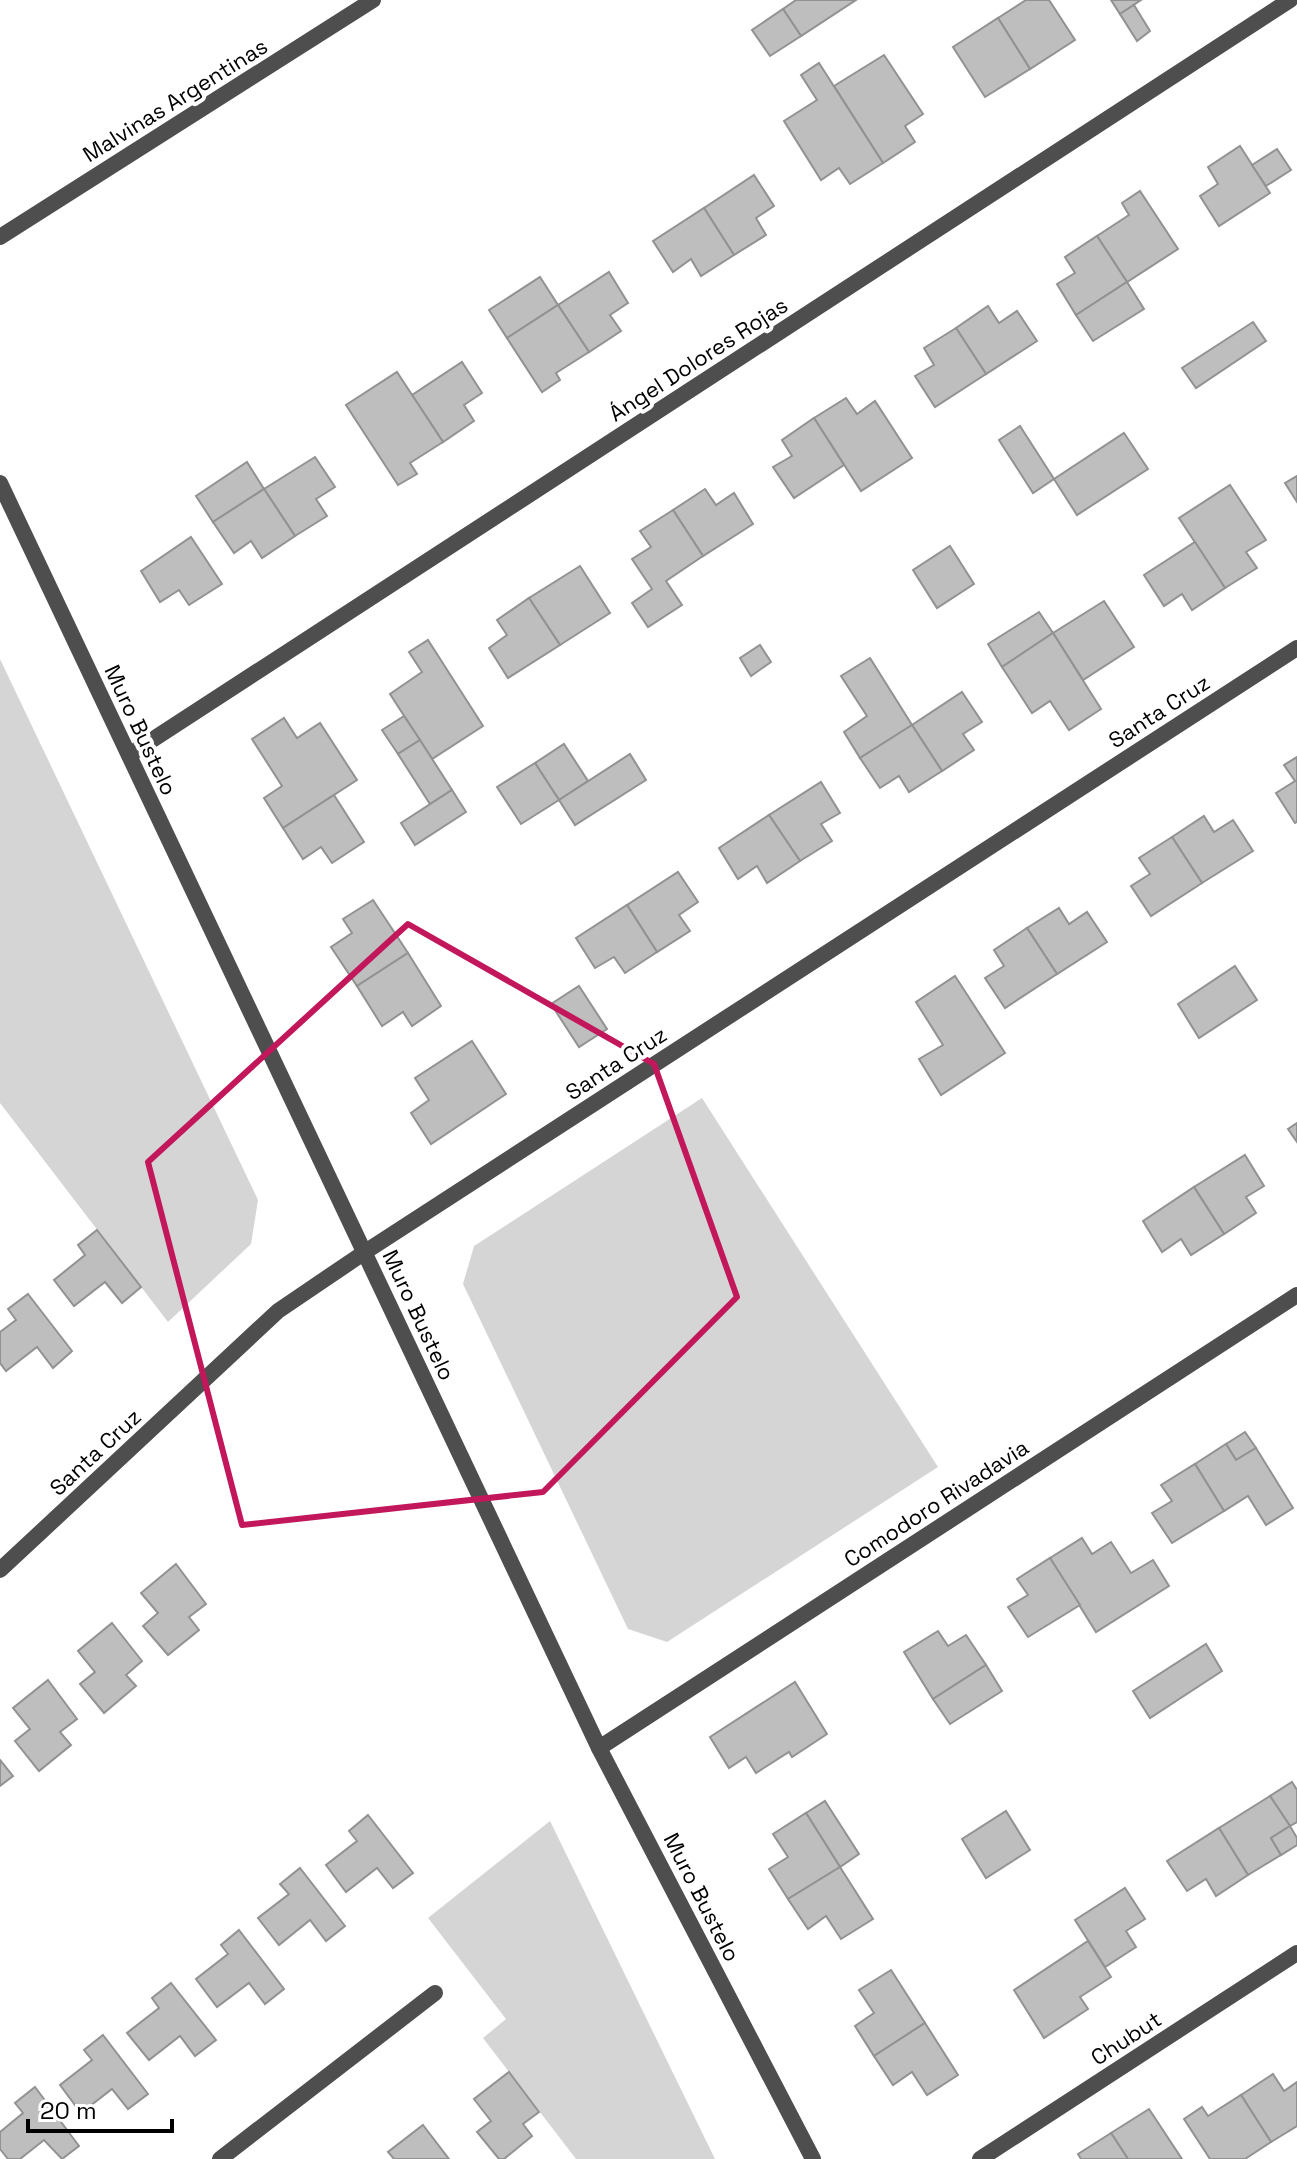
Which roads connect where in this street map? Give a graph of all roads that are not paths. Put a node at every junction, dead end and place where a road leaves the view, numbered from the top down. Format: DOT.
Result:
graph roads {
  1 [pos="373,0"];
  2 [pos="1290,0"];
  3 [pos="0,237"];
  4 [pos="0,483"];
  5 [pos="1297,648"];
  6 [pos="129,755"];
  7 [pos="365,1252"];
  8 [pos="1297,1295"];
  9 [pos="0,1570"];
  10 [pos="599,1748"];
  11 [pos="1297,1953"];
  12 [pos="435,1993"];
  13 [pos="220,2159"];
  14 [pos="813,2159"];
  15 [pos="980,2159"];
  1 -- 3 [label="street, Malvinas Argentinas"];
  2 -- 6 [label="street, Ángel Dolores Rojas"];
  4 -- 6 [label="street, Muro Bustelo"];
  5 -- 7 [label="street, Santa Cruz"];
  6 -- 7 [label="street, Muro Bustelo"];
  7 -- 9 [label="street, Santa Cruz"];
  7 -- 10 [label="street, Muro Bustelo"];
  8 -- 10 [label="street, Comodoro Rivadavia"];
  10 -- 14 [label="street, Muro Bustelo"];
  11 -- 15 [label="street, Chubut"];
  12 -- 13 [label="street"];
}
